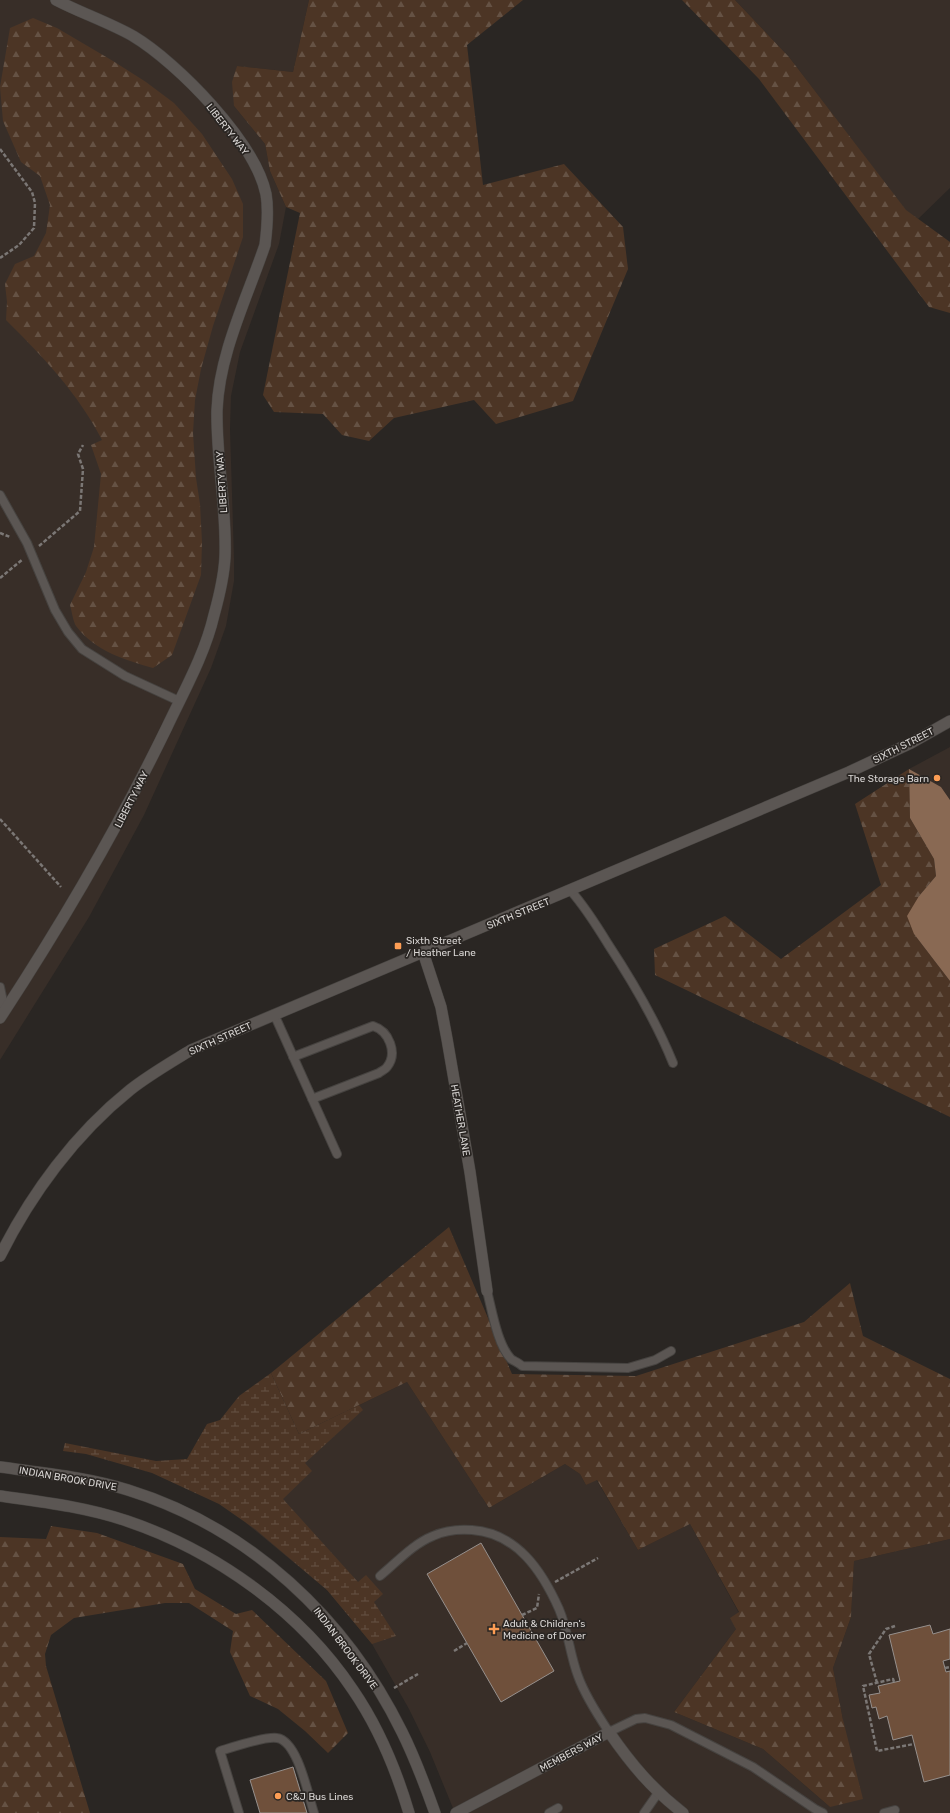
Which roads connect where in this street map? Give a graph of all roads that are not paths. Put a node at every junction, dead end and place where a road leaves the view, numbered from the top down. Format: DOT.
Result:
graph roads {
  1 [pos="56,0"];
  2 [pos="0,495"];
  3 [pos="179,701"];
  4 [pos="950,721"];
  5 [pos="571,891"];
  6 [pos="424,952"];
  7 [pos="0,987"];
  8 [pos="2,1013"];
  9 [pos="274,1014"];
  10 [pos="293,1057"];
  11 [pos="673,1063"];
  12 [pos="312,1099"];
  13 [pos="337,1154"];
  14 [pos="0,1256"];
  15 [pos="487,1291"];
  16 [pos="671,1351"];
  17 [pos="0,1467"];
  18 [pos="0,1496"];
  19 [pos="380,1576"];
  20 [pos="609,1732"];
  21 [pos="658,1793"];
  22 [pos="558,1808"];
  23 [pos="895,1810"];
  24 [pos="239,1813"];
  25 [pos="314,1813"];
  26 [pos="409,1813"];
  27 [pos="435,1813"];
  28 [pos="456,1813"];
  29 [pos="549,1813"];
  30 [pos="644,1813"];
  31 [pos="683,1813"];
  32 [pos="823,1813"];
  33 [pos="884,1813"];
  1 -- 3 [label="main road, LIBERTY WAY"];
  2 -- 3 [label="lane"];
  3 -- 8 [label="main road, LIBERTY WAY"];
  4 -- 5 [label="main road, SIXTH STREET"];
  5 -- 6 [label="main road, SIXTH STREET"];
  5 -- 11 [label="lane"];
  6 -- 9 [label="main road, SIXTH STREET"];
  6 -- 15 [label="main road, HEATHER LANE"];
  7 -- 8 [label="lane"];
  9 -- 10 [label="lane"];
  9 -- 14 [label="main road, SIXTH STREET"];
  10 -- 12 [label="lane"];
  10 -- 12 [label="lane"];
  12 -- 13 [label="lane"];
  15 -- 16 [label="lane"];
  17 -- 27 [label="main road, INDIAN BROOK DRIVE"];
  18 -- 26 [label="main road, INDIAN BROOK DRIVE"];
  19 -- 20 [label="lane"];
  20 -- 21 [label="main road, MEMBERS WAY"];
  20 -- 28 [label="main road, MEMBERS WAY"];
  20 -- 32 [label="lane"];
  21 -- 30 [label="lane"];
  21 -- 31 [label="main road, MEMBERS WAY"];
  22 -- 29 [label="lane"];
  23 -- 33 [label="lane"];
  24 -- 25 [label="lane"];
}
